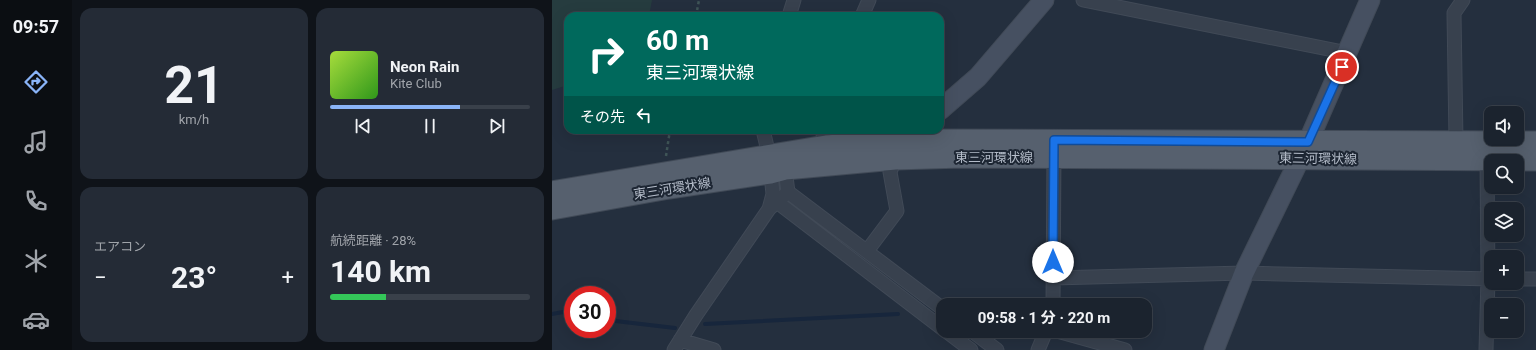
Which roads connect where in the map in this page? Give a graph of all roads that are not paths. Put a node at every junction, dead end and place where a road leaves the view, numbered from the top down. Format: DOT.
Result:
graph roads {
  1 [pos="794,0"];
  2 [pos="869,0"];
  3 [pos="1044,0"];
  4 [pos="1083,0"];
  5 [pos="1370,0"];
  6 [pos="1463,0"];
  7 [pos="790,12"];
  8 [pos="864,12"];
  9 [pos="1348,53"];
  10 [pos="944,107"];
  11 [pos="764,134"];
  12 [pos="916,135"];
  13 [pos="824,138"];
  14 [pos="1456,141"];
  15 [pos="1536,142"];
  16 [pos="1054,148"];
  17 [pos="1304,150"];
  18 [pos="895,158"];
  19 [pos="1484,160"];
  20 [pos="1524,160"];
  21 [pos="1536,160"];
  22 [pos="775,166"];
  23 [pos="552,192"];
  24 [pos="788,192"];
  25 [pos="1488,194"];
  26 [pos="773,206"];
  27 [pos="552,209"];
  28 [pos="1489,250"];
  29 [pos="867,251"];
  30 [pos="1244,273"];
  31 [pos="1053,278"];
  32 [pos="1484,279"];
  33 [pos="1524,279"];
  34 [pos="1536,279"];
  35 [pos="1489,290"];
  36 [pos="1052,298"];
  37 [pos="936,304"];
  38 [pos="936,324"];
  39 [pos="955,338"];
  40 [pos="981,338"];
  41 [pos="1043,338"];
  42 [pos="1082,338"];
  43 [pos="677,345"];
  44 [pos="714,350"];
  45 [pos="970,350"];
  46 [pos="997,350"];
  47 [pos="1038,350"];
  48 [pos="1125,350"];
  49 [pos="1214,350"];
  50 [pos="1486,350"];
  1 -- 7 [label="street"];
  2 -- 8 [label="street"];
  3 -- 10 [label="street"];
  4 -- 9 [label="street"];
  5 -- 9 [label="street"];
  6 -- 14 [label="street"];
  9 -- 17 [label="street"];
  11 -- 22 [label="street"];
  12 -- 13 [label="main road, 東三河環状線"];
  12 -- 16 [label="main road, 東三河環状線"];
  12 -- 18 [label="street"];
  13 -- 22 [label="main road, 東三河環状線"];
  14 -- 15 [label="main road, 東三河環状線"];
  14 -- 17 [label="main road, 東三河環状線"];
  16 -- 17 [label="main road, 東三河環状線"];
  16 -- 18 [label="main road, 東三河環状線"];
  16 -- 31 [label="street"];
  17 -- 19 [label="main road, 東三河環状線"];
  17 -- 30 [label="street"];
  18 -- 22 [label="main road, 東三河環状線"];
  18 -- 29 [label="street"];
  20 -- 21 [label="main road, 東三河環状線"];
  22 -- 23 [label="main road, 東三河環状線"];
  22 -- 24 [label="street"];
  22 -- 26 [label="street"];
  22 -- 27 [label="main road, 東三河環状線"];
  24 -- 26 [label="street"];
  24 -- 29 [label="street"];
  25 -- 28 [label="street"];
  26 -- 38 [label="street"];
  26 -- 43 [label="street"];
  29 -- 37 [label="street"];
  30 -- 31 [label="street"];
  30 -- 32 [label="street"];
  30 -- 49 [label="street"];
  31 -- 36 [label="street"];
  33 -- 34 [label="street"];
  35 -- 50 [label="street"];
  39 -- 45 [label="street"];
  40 -- 46 [label="street"];
  41 -- 47 [label="street"];
  42 -- 48 [label="street"];
  43 -- 44 [label="street"];
}
